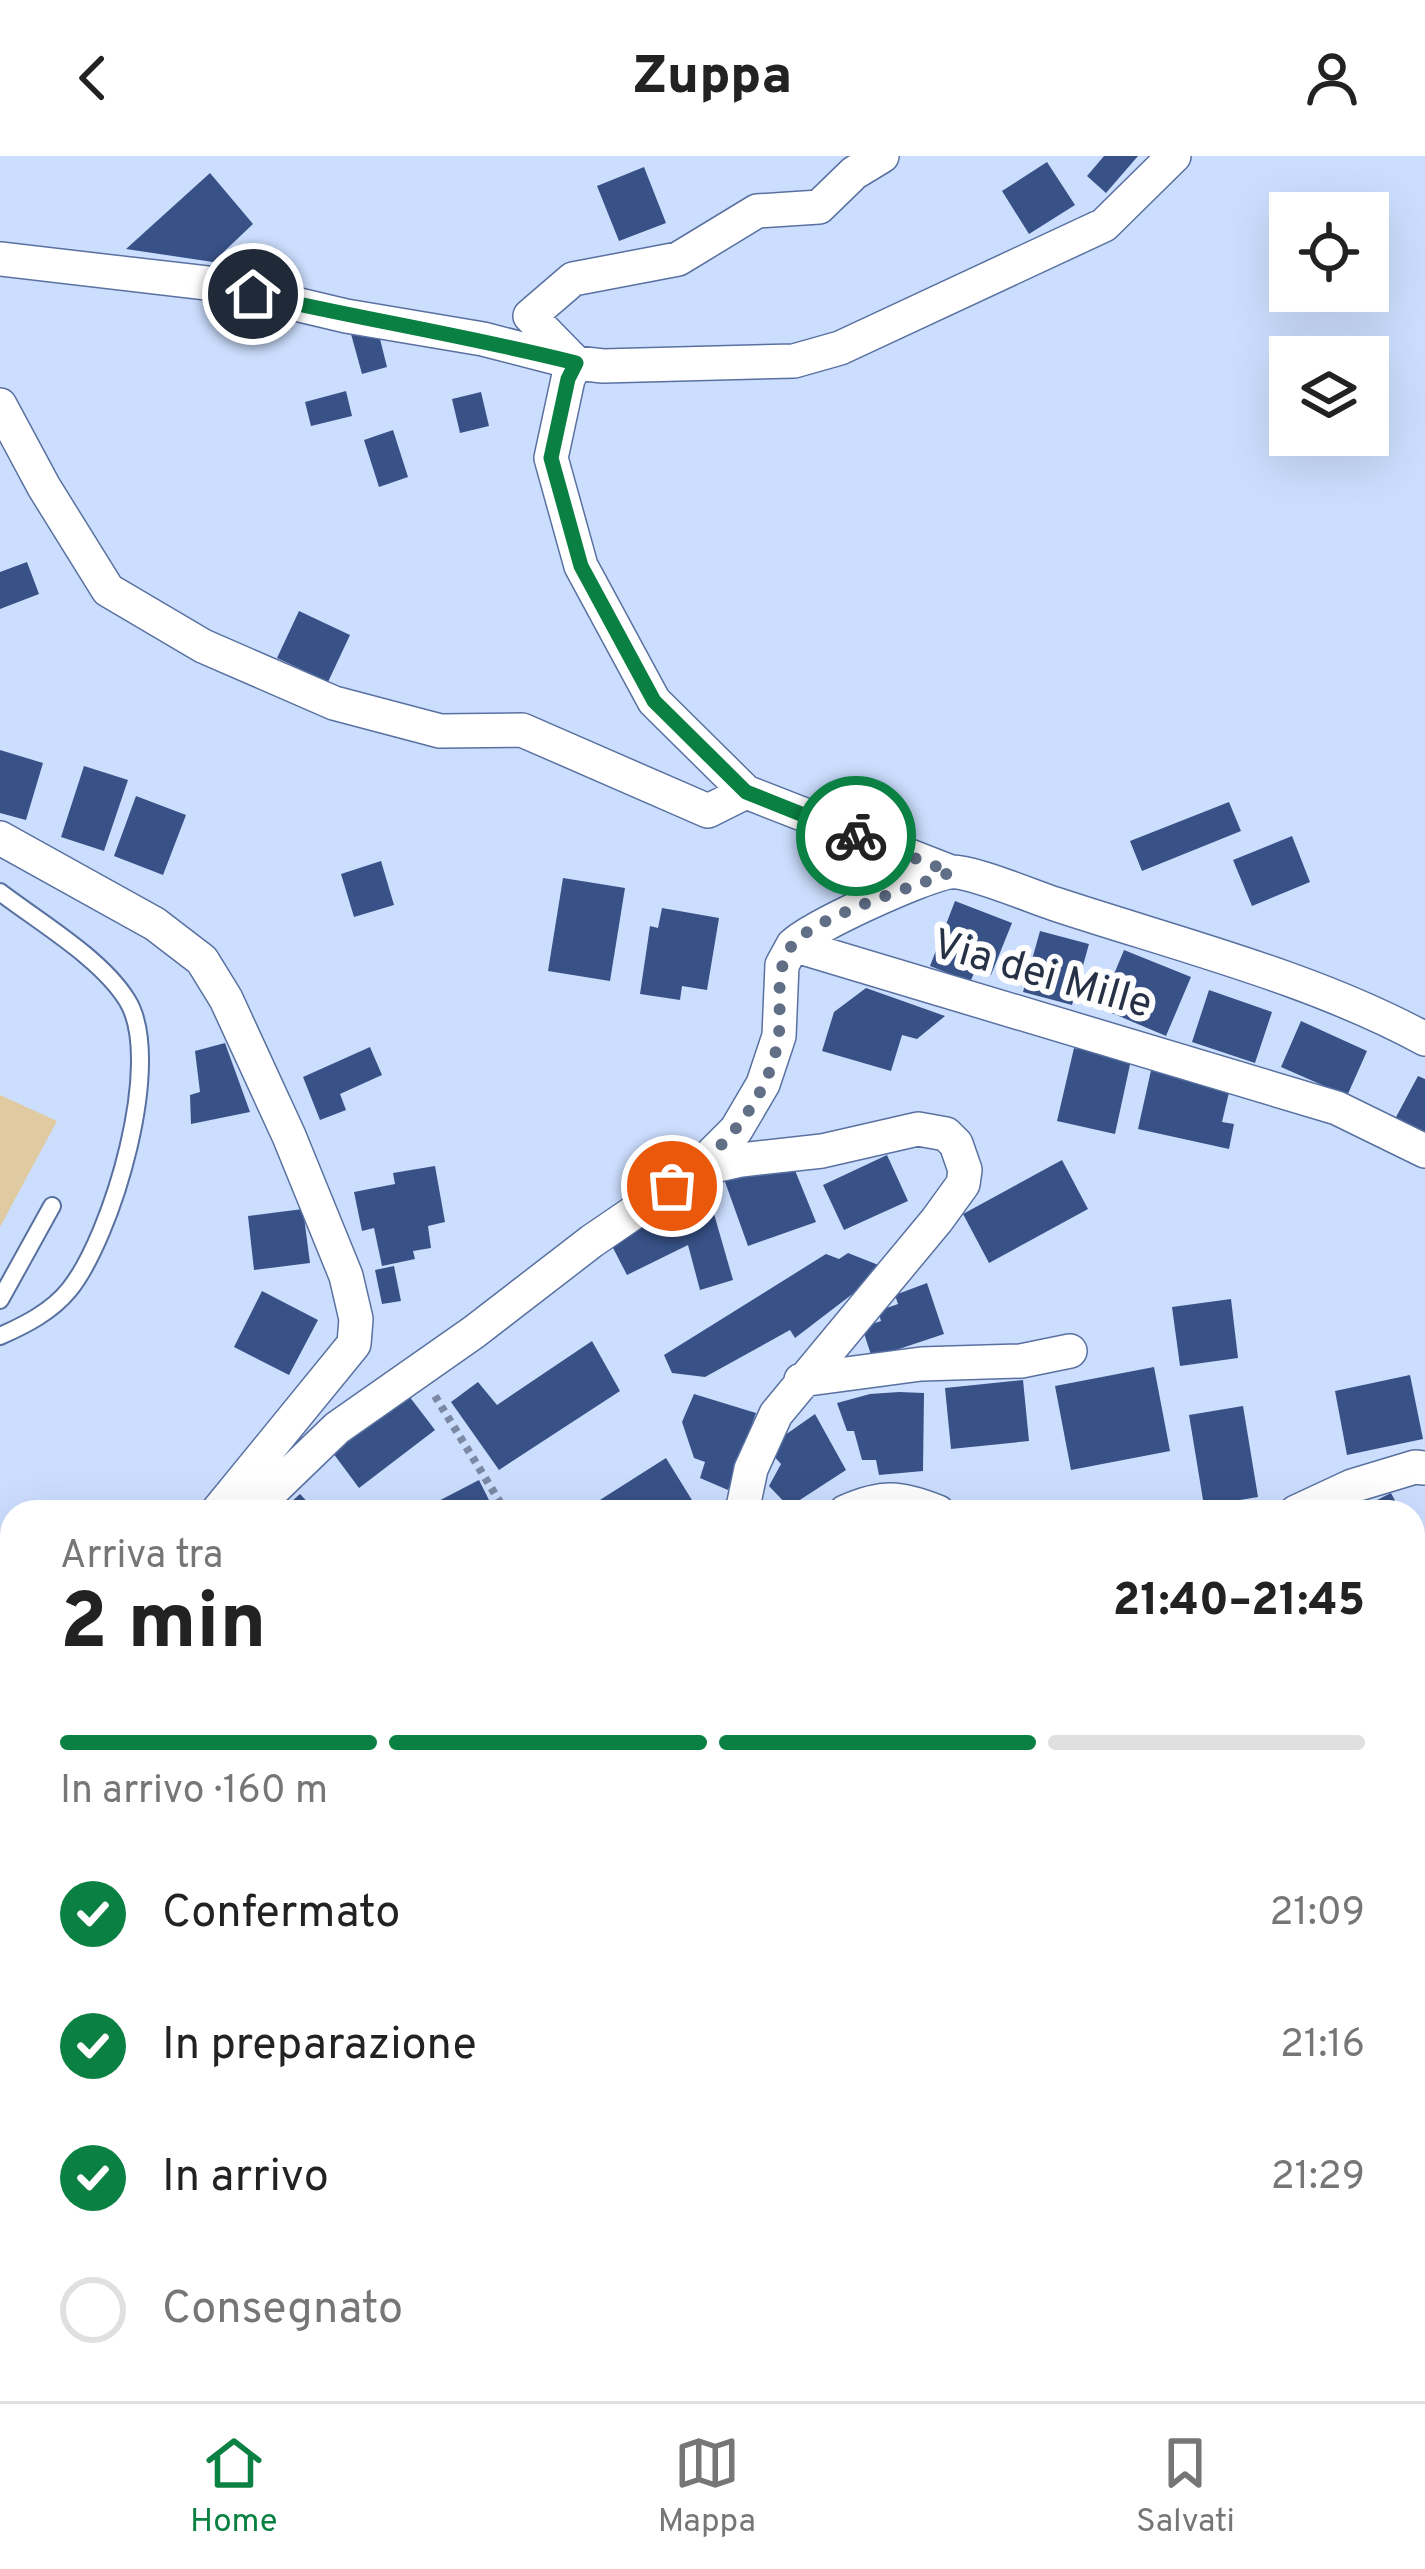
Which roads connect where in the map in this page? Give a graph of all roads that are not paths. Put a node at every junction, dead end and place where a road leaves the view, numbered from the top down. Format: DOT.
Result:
graph roads {
  1 [pos="882,156"];
  2 [pos="1174,156"];
  3 [pos="0,259"];
  4 [pos="576,363"];
  5 [pos="0,405"];
  6 [pos="746,792"];
  7 [pos="0,838"];
  8 [pos="951,872"];
  9 [pos="0,892"];
  10 [pos="793,945"];
  11 [pos="1425,1039"];
  12 [pos="1425,1151"];
  13 [pos="696,1170"];
  14 [pos="52,1206"];
  15 [pos="0,1300"];
  16 [pos="0,1336"];
  17 [pos="1070,1351"];
  18 [pos="801,1380"];
  19 [pos="1425,1468"];
  20 [pos="227,1500"];
  21 [pos="262,1500"];
  22 [pos="745,1500"];
  23 [pos="1322,1500"];
  1 -- 4 [label="street"];
  2 -- 4 [label="street"];
  3 -- 4 [label="street"];
  4 -- 6 [label="street"];
  5 -- 6 [label="street"];
  6 -- 8 [label="street"];
  7 -- 20 [label="street"];
  8 -- 10 [label="street"];
  8 -- 11 [label="street"];
  9 -- 16 [label="lane"];
  10 -- 12 [label="street, Via dei Mille"];
  10 -- 13 [label="street"];
  13 -- 18 [label="street"];
  13 -- 21 [label="street"];
  14 -- 15 [label="lane"];
  17 -- 18 [label="street"];
  18 -- 22 [label="street"];
  19 -- 23 [label="street"];
}
